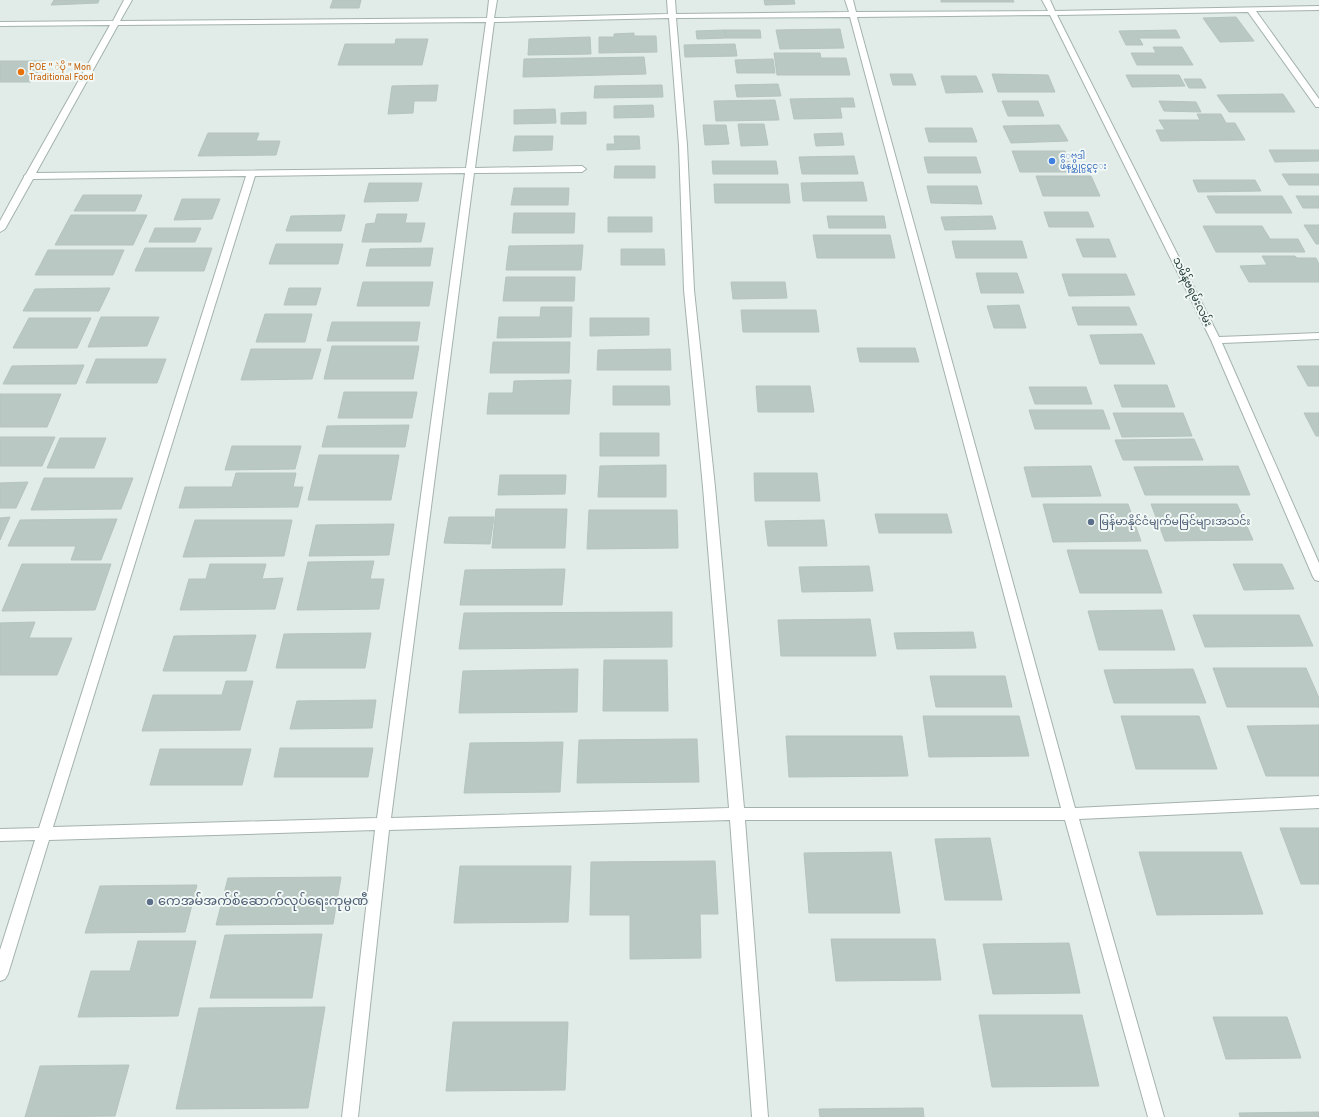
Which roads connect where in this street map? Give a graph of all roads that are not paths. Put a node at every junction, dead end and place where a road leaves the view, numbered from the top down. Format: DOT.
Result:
graph roads {
  1 [pos="128,0"];
  2 [pos="493,0"];
  3 [pos="671,0"];
  4 [pos="850,0"];
  5 [pos="1046,0"];
  6 [pos="1319,8"];
  7 [pos="1250,9"];
  8 [pos="1054,13"];
  9 [pos="854,15"];
  10 [pos="671,16"];
  11 [pos="490,20"];
  12 [pos="116,23"];
  13 [pos="0,24"];
  14 [pos="1319,105"];
  15 [pos="582,169"];
  16 [pos="470,170"];
  17 [pos="251,173"];
  18 [pos="28,176"];
  19 [pos="0,229"];
  20 [pos="1319,336"];
  21 [pos="1216,340"];
  22 [pos="1319,577"];
  23 [pos="1319,802"];
  24 [pos="737,814"];
  25 [pos="1070,814"];
  26 [pos="383,823"];
  27 [pos="45,834"];
  28 [pos="0,835"];
  29 [pos="0,974"];
  30 [pos="350,1117"];
  31 [pos="760,1117"];
  32 [pos="1156,1117"];
  1 -- 12 [label="street"];
  2 -- 11 [label="street"];
  3 -- 10 [label="street"];
  4 -- 9 [label="street"];
  5 -- 8 [label="street, သမိန်ဗရမ်းလမ်း"];
  6 -- 7 [label="street"];
  7 -- 8 [label="street"];
  7 -- 14 [label="street"];
  8 -- 9 [label="street"];
  8 -- 21 [label="street, သမိန်ဗရမ်းလမ်း"];
  9 -- 10 [label="street"];
  9 -- 25 [label="street"];
  10 -- 11 [label="street"];
  10 -- 24 [label="street"];
  11 -- 12 [label="street"];
  11 -- 16 [label="street"];
  12 -- 13 [label="street"];
  12 -- 18 [label="street"];
  15 -- 16 [label="street"];
  16 -- 17 [label="street"];
  16 -- 26 [label="street"];
  17 -- 18 [label="street"];
  17 -- 27 [label="street"];
  18 -- 19 [label="street"];
  20 -- 21 [label="street"];
  21 -- 22 [label="street, သမိန်ဗရမ်းလမ်း"];
  23 -- 25 [label="street"];
  24 -- 25 [label="street"];
  24 -- 26 [label="street"];
  24 -- 31 [label="street"];
  25 -- 32 [label="street"];
  26 -- 27 [label="street"];
  26 -- 30 [label="street"];
  27 -- 28 [label="street"];
  27 -- 29 [label="street"];
}
